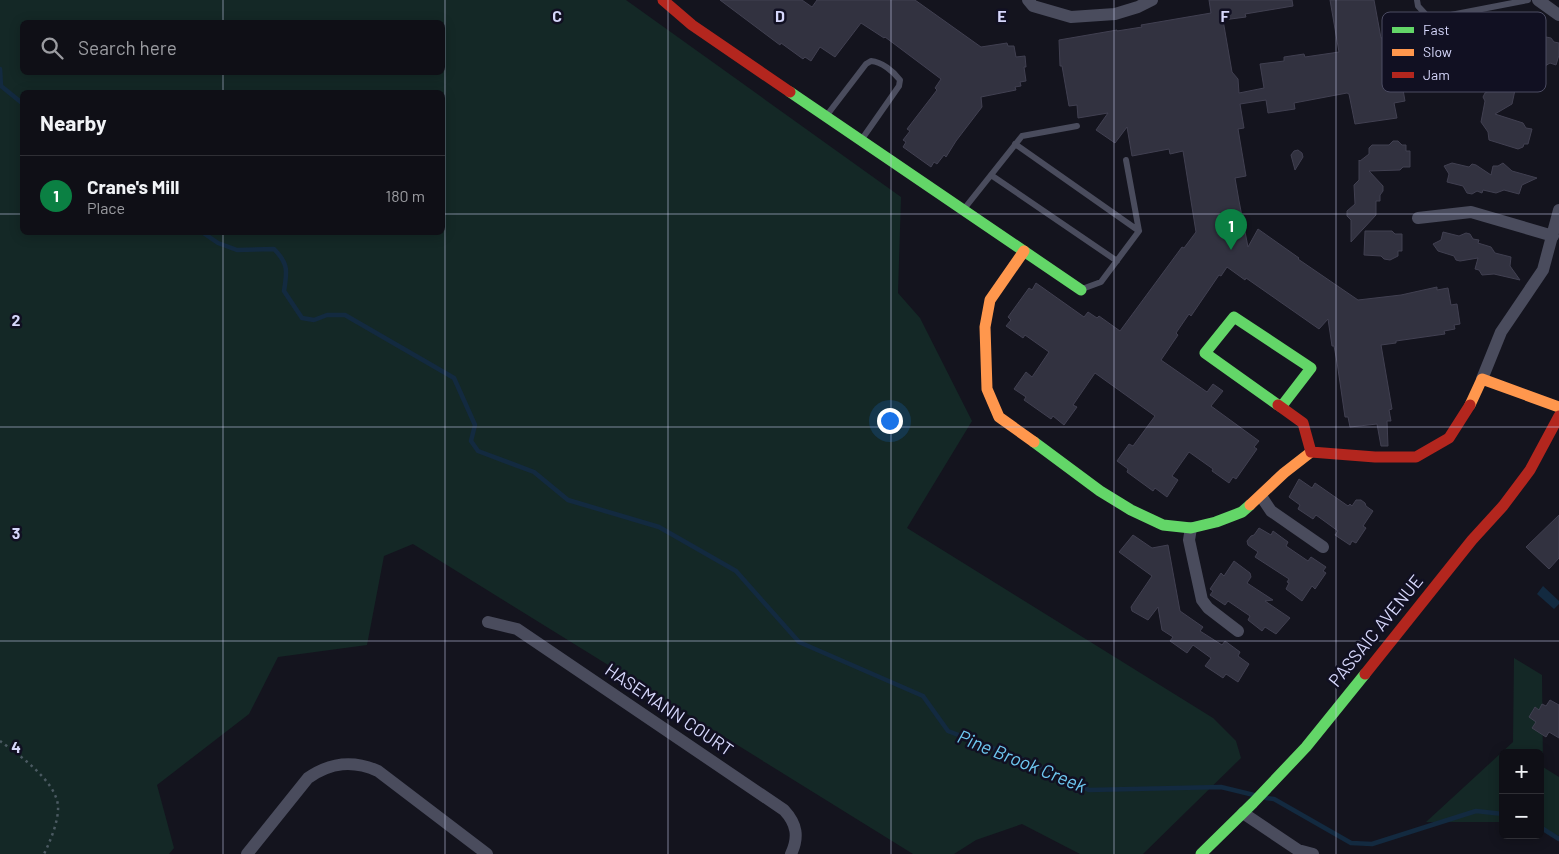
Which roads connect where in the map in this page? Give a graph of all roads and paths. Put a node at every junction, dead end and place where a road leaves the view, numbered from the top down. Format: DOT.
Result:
graph roads {
  1 [pos="663,0"];
  2 [pos="1028,0"];
  3 [pos="1152,0"];
  4 [pos="1417,0"];
  5 [pos="1528,0"];
  6 [pos="1538,0"];
  7 [pos="1424,12"];
  8 [pos="1466,12"];
  9 [pos="1559,15"];
  10 [pos="826,116"];
  11 [pos="1076,126"];
  12 [pos="861,140"];
  13 [pos="1015,144"];
  14 [pos="1126,160"];
  15 [pos="991,176"];
  16 [pos="964,210"];
  17 [pos="1559,210"];
  18 [pos="1418,218"];
  19 [pos="1139,231"];
  20 [pos="1553,236"];
  21 [pos="1024,251"];
  22 [pos="1117,261"];
  23 [pos="1081,290"];
  24 [pos="1482,379"];
  25 [pos="1280,407"];
  26 [pos="1559,407"];
  27 [pos="1559,416"];
  28 [pos="1311,452"];
  29 [pos="1261,496"];
  30 [pos="1192,528"];
  31 [pos="1323,547"];
  32 [pos="488,622"];
  33 [pos="1238,631"];
  34 [pos="0,741"];
  35 [pos="1243,813"];
  36 [pos="44,854"];
  37 [pos="247,854"];
  38 [pos="487,854"];
  39 [pos="791,854"];
  40 [pos="1201,854"];
  41 [pos="1313,854"];
  1 -- 10 [label="street"];
  2 -- 3 [label="street"];
  4 -- 7 [label="lane"];
  5 -- 8 [label="lane"];
  6 -- 9 [label="street"];
  10 -- 12 [label="street"];
  10 -- 12 [label="lane"];
  11 -- 13 [label="lane"];
  12 -- 16 [label="street"];
  13 -- 15 [label="lane"];
  13 -- 19 [label="lane"];
  14 -- 19 [label="lane"];
  15 -- 16 [label="lane"];
  15 -- 22 [label="lane"];
  16 -- 21 [label="street"];
  17 -- 20 [label="street"];
  18 -- 20 [label="street"];
  19 -- 22 [label="lane"];
  20 -- 24 [label="street"];
  21 -- 23 [label="street"];
  21 -- 30 [label="street"];
  22 -- 23 [label="lane"];
  24 -- 26 [label="street"];
  24 -- 28 [label="street"];
  25 -- 25 [label="street"];
  25 -- 28 [label="street"];
  27 -- 35 [label="street, PASSAIC AVENUE"];
  28 -- 29 [label="street"];
  29 -- 30 [label="street"];
  29 -- 31 [label="street"];
  30 -- 33 [label="street"];
  32 -- 39 [label="street, HASEMANN COURT"];
  34 -- 36 [label="path"];
  35 -- 40 [label="street, PASSAIC AVENUE"];
  35 -- 41 [label="street"];
  37 -- 38 [label="street"];
}
